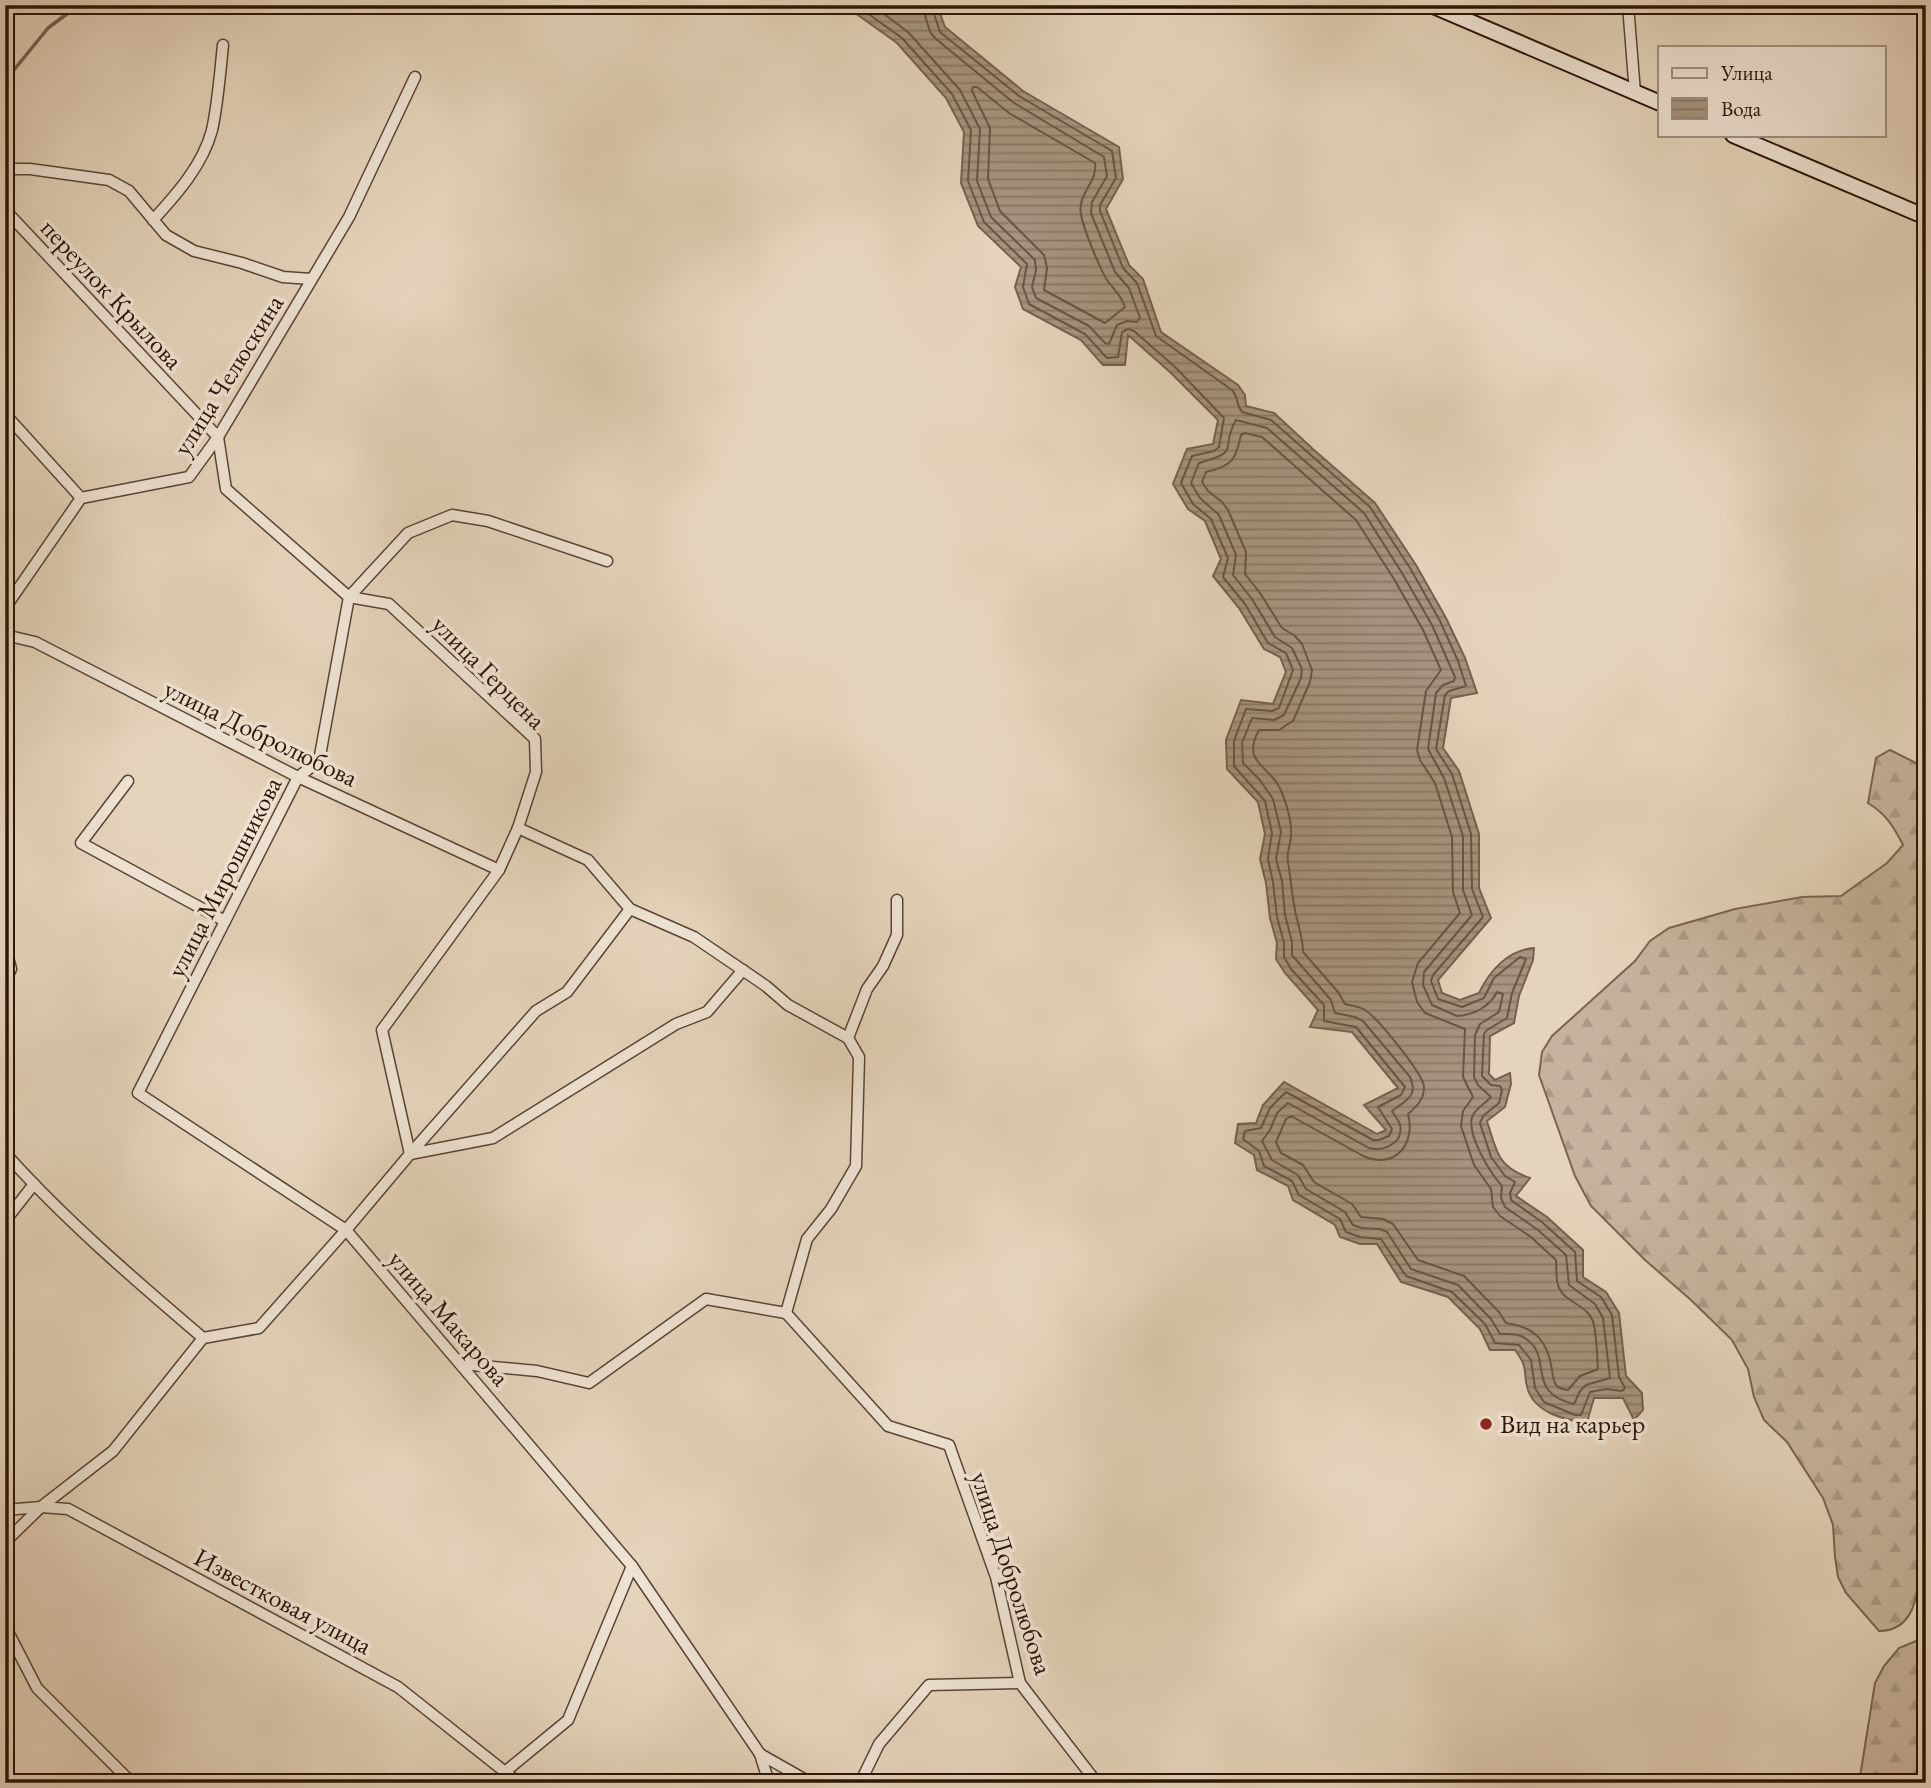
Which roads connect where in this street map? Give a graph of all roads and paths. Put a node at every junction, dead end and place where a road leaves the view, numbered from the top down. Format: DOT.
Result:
graph roads {
  1 [pos="1431,5"];
  2 [pos="1467,5"];
  3 [pos="1628,5"];
  4 [pos="1467,21"];
  5 [pos="223,45"];
  6 [pos="415,77"];
  7 [pos="1634,93"];
  8 [pos="1658,102"];
  9 [pos="1735,136"];
  10 [pos="5,169"];
  11 [pos="5,210"];
  12 [pos="1926,217"];
  13 [pos="153,220"];
  14 [pos="311,279"];
  15 [pos="5,414"];
  16 [pos="218,437"];
  17 [pos="81,498"];
  18 [pos="607,561"];
  19 [pos="349,597"];
  20 [pos="5,608"];
  21 [pos="5,635"];
  22 [pos="298,777"];
  23 [pos="128,781"];
  24 [pos="518,828"];
  25 [pos="499,870"];
  26 [pos="897,900"];
  27 [pos="630,909"];
  28 [pos="225,921"];
  29 [pos="5,945"];
  30 [pos="743,970"];
  31 [pos="5,981"];
  32 [pos="848,1038"];
  33 [pos="138,1093"];
  34 [pos="5,1153"];
  35 [pos="410,1154"];
  36 [pos="33,1184"];
  37 [pos="5,1221"];
  38 [pos="346,1230"];
  39 [pos="786,1313"];
  40 [pos="203,1338"];
  41 [pos="461,1364"];
  42 [pos="41,1507"];
  43 [pos="5,1510"];
  44 [pos="5,1542"];
  45 [pos="632,1566"];
  46 [pos="5,1626"];
  47 [pos="1020,1683"];
  48 [pos="760,1754"];
  49 [pos="506,1771"];
  50 [pos="132,1783"];
  51 [pos="496,1783"];
  52 [pos="519,1783"];
  53 [pos="769,1783"];
  54 [pos="811,1783"];
  55 [pos="860,1783"];
  56 [pos="1097,1783"];
  1 -- 4 [label="street"];
  2 -- 4 [label="street"];
  3 -- 7 [label="street"];
  4 -- 7 [label="street"];
  5 -- 13 [label="street"];
  6 -- 14 [label="street, улица Челюскина"];
  7 -- 8 [label="street"];
  9 -- 12 [label="street"];
  10 -- 13 [label="street"];
  11 -- 16 [label="street, переулок Крылова"];
  13 -- 14 [label="street"];
  14 -- 16 [label="street, улица Челюскина"];
  15 -- 17 [label="street"];
  16 -- 17 [label="street, улица Челюскина"];
  16 -- 19 [label="street"];
  17 -- 20 [label="street"];
  18 -- 19 [label="street"];
  19 -- 22 [label="street, улица Мирошникова"];
  19 -- 24 [label="street, улица Герцена"];
  21 -- 22 [label="street, улица Добролюбова"];
  22 -- 25 [label="street, улица Добролюбова"];
  22 -- 28 [label="street, улица Мирошникова"];
  23 -- 28 [label="street"];
  24 -- 25 [label="street, улица Герцена"];
  24 -- 27 [label="street"];
  25 -- 35 [label="street, улица Герцена"];
  26 -- 32 [label="street"];
  27 -- 30 [label="street"];
  27 -- 35 [label="street"];
  28 -- 33 [label="street, улица Мирошникова"];
  29 -- 31 [label="street"];
  30 -- 32 [label="street"];
  30 -- 35 [label="street"];
  32 -- 39 [label="street"];
  33 -- 38 [label="street, улица Макарова"];
  34 -- 36 [label="street"];
  35 -- 38 [label="street"];
  36 -- 37 [label="street"];
  36 -- 40 [label="street"];
  38 -- 40 [label="street"];
  38 -- 41 [label="street, улица Макарова"];
  39 -- 41 [label="street"];
  39 -- 47 [label="street, улица Добролюбова"];
  40 -- 42 [label="street"];
  41 -- 45 [label="street, улица Макарова"];
  42 -- 43 [label="street, Известковая улица"];
  42 -- 44 [label="street"];
  42 -- 49 [label="street, Известковая улица"];
  45 -- 48 [label="street, улица Макарова"];
  45 -- 49 [label="street"];
  46 -- 50 [label="street"];
  47 -- 55 [label="street"];
  47 -- 56 [label="street, улица Добролюбова"];
  48 -- 53 [label="street"];
  48 -- 54 [label="street, улица Макарова"];
  49 -- 51 [label="street"];
  49 -- 52 [label="street, Известковая улица"];
}
